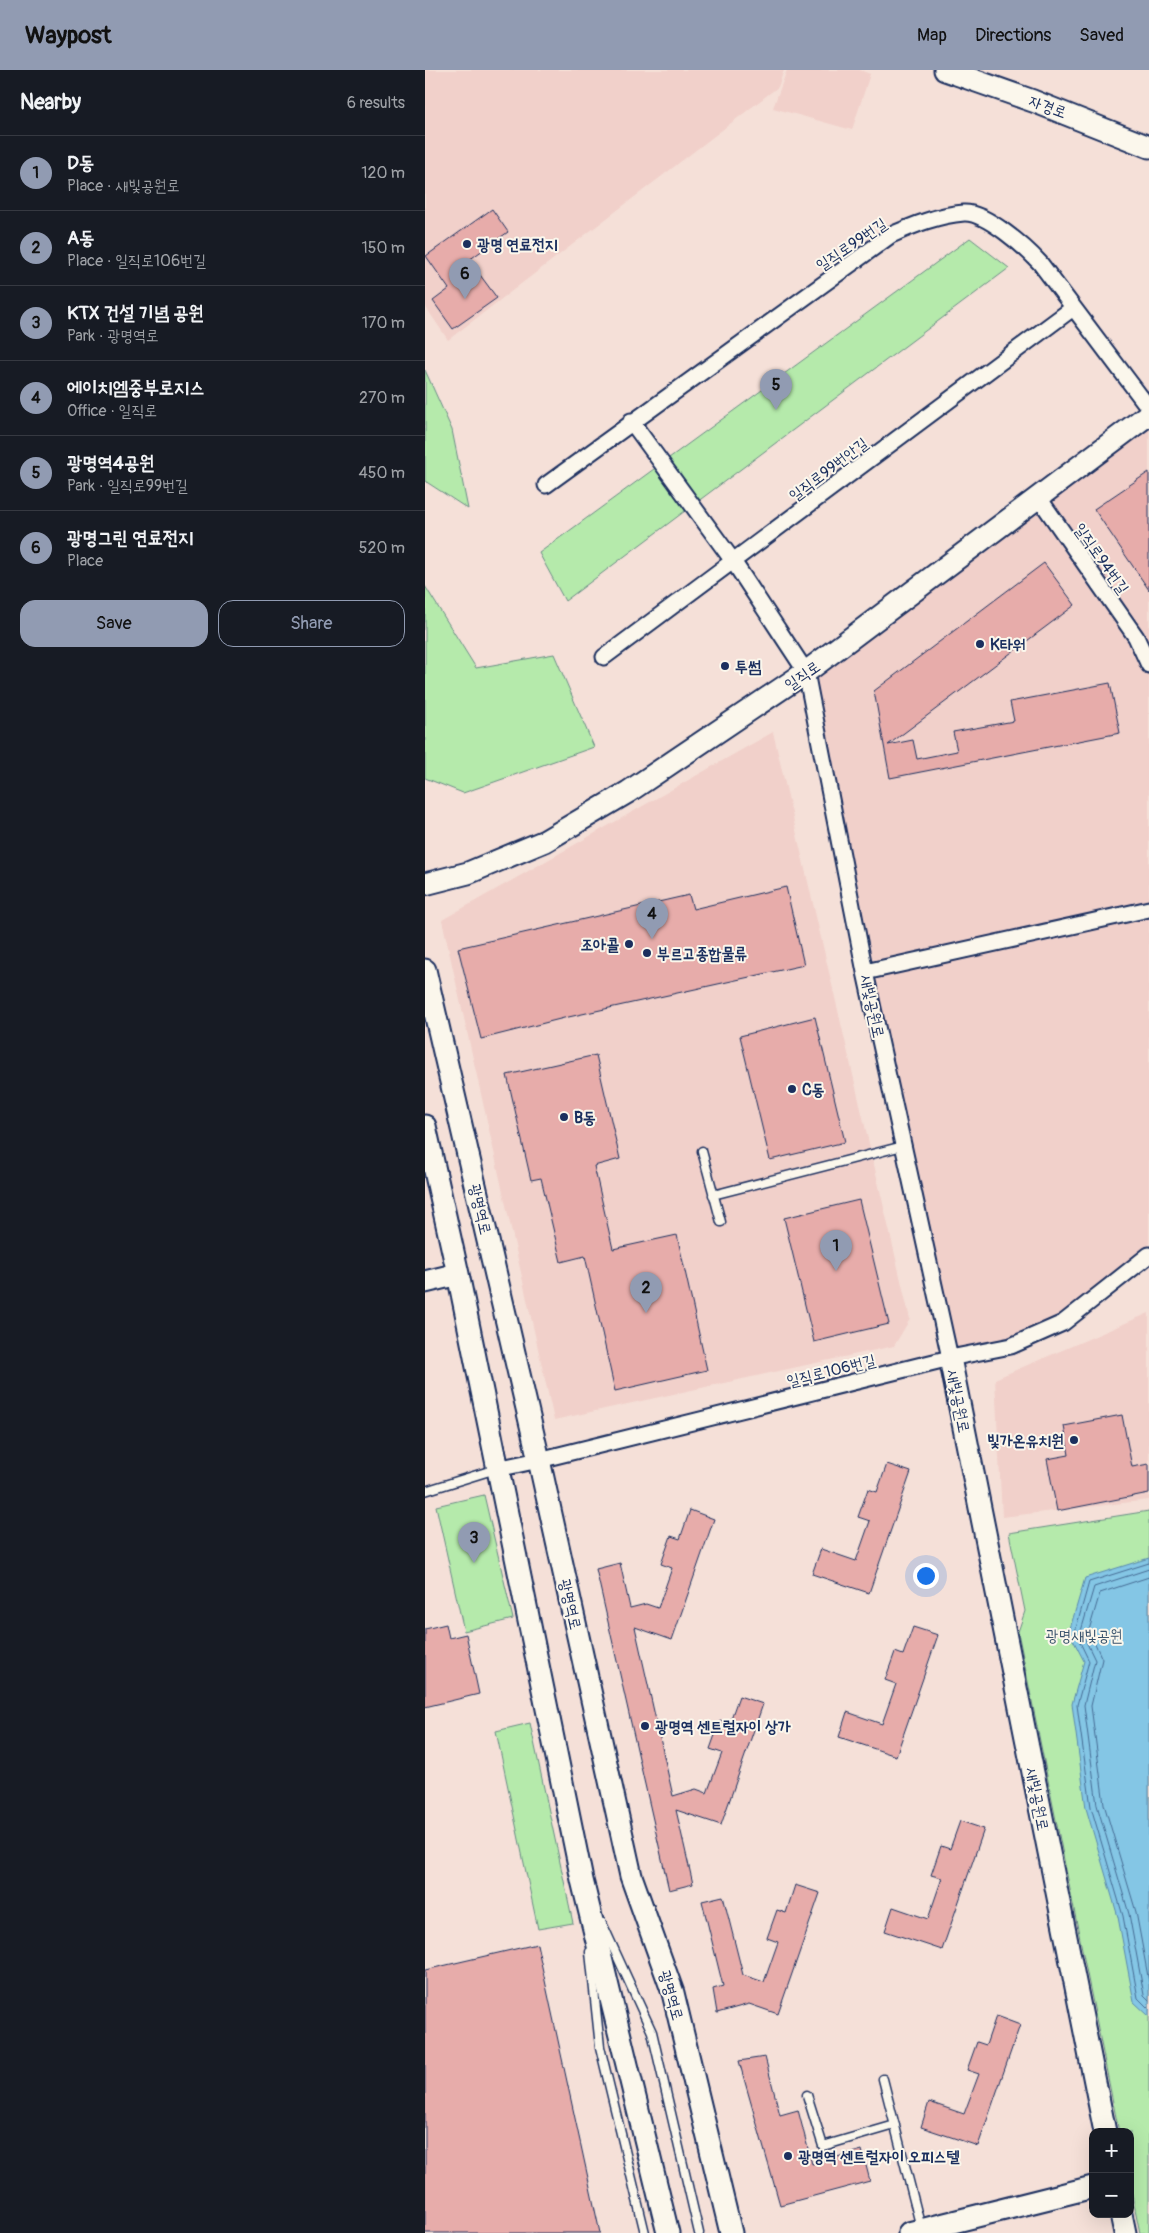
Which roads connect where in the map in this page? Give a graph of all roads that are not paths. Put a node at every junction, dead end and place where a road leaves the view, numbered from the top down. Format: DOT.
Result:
graph roads {
  1 [pos="945,70"];
  2 [pos="1149,147"];
  3 [pos="1073,308"];
  4 [pos="1149,408"];
  5 [pos="1149,414"];
  6 [pos="631,421"];
  7 [pos="546,485"];
  8 [pos="1039,498"];
  9 [pos="733,561"];
  10 [pos="604,656"];
  11 [pos="1149,665"];
  12 [pos="807,672"];
  13 [pos="425,884"];
  14 [pos="1149,909"];
  15 [pos="425,970"];
  16 [pos="865,972"];
  17 [pos="425,1126"];
  18 [pos="903,1146"];
  19 [pos="702,1151"];
  20 [pos="713,1195"];
  21 [pos="721,1222"];
  22 [pos="1149,1255"];
  23 [pos="458,1274"];
  24 [pos="425,1282"];
  25 [pos="950,1358"];
  26 [pos="539,1460"];
  27 [pos="497,1469"];
  28 [pos="425,1491"];
  29 [pos="582,1880"];
  30 [pos="883,2079"];
  31 [pos="807,2095"];
  32 [pos="895,2125"];
  33 [pos="1104,2128"];
  34 [pos="1089,2188"];
  35 [pos="1122,2218"];
  36 [pos="915,2231"];
  37 [pos="645,2233"];
  38 [pos="668,2233"];
  39 [pos="699,2233"];
  40 [pos="731,2233"];
  41 [pos="1125,2233"];
  1 -- 2 [label="street, 자경로"];
  3 -- 4 [label="street, 일직로99번길"];
  3 -- 6 [label="street, 일직로99번길"];
  3 -- 9 [label="street, 일직로99번안길"];
  5 -- 8 [label="street, 일직로"];
  6 -- 7 [label="street, 일직로99번길"];
  6 -- 9 [label="street"];
  8 -- 11 [label="street, 일직로94번길"];
  8 -- 12 [label="street, 일직로"];
  9 -- 10 [label="street, 일직로99번안길"];
  9 -- 12 [label="street"];
  12 -- 13 [label="street, 일직로"];
  12 -- 16 [label="street, 새빛공원로"];
  14 -- 16 [label="street"];
  15 -- 26 [label="street, 광명역로"];
  16 -- 18 [label="street, 새빛공원로"];
  17 -- 23 [label="street"];
  18 -- 20 [label="lane"];
  18 -- 25 [label="street, 새빛공원로"];
  19 -- 20 [label="lane"];
  20 -- 21 [label="lane"];
  22 -- 25 [label="street, 일직로106번길"];
  23 -- 24 [label="street"];
  23 -- 27 [label="street"];
  25 -- 26 [label="street, 일직로106번길"];
  25 -- 33 [label="street, 새빛공원로"];
  26 -- 27 [label="street, 일직로106번길"];
  26 -- 40 [label="street, 광명역로"];
  27 -- 28 [label="lane"];
  27 -- 29 [label="street"];
  29 -- 37 [label="lane"];
  29 -- 38 [label="street"];
  29 -- 39 [label="lane"];
  30 -- 32 [label="lane"];
  31 -- 32 [label="lane"];
  32 -- 36 [label="lane"];
  34 -- 36 [label="street"];
  35 -- 41 [label="street"];
}
